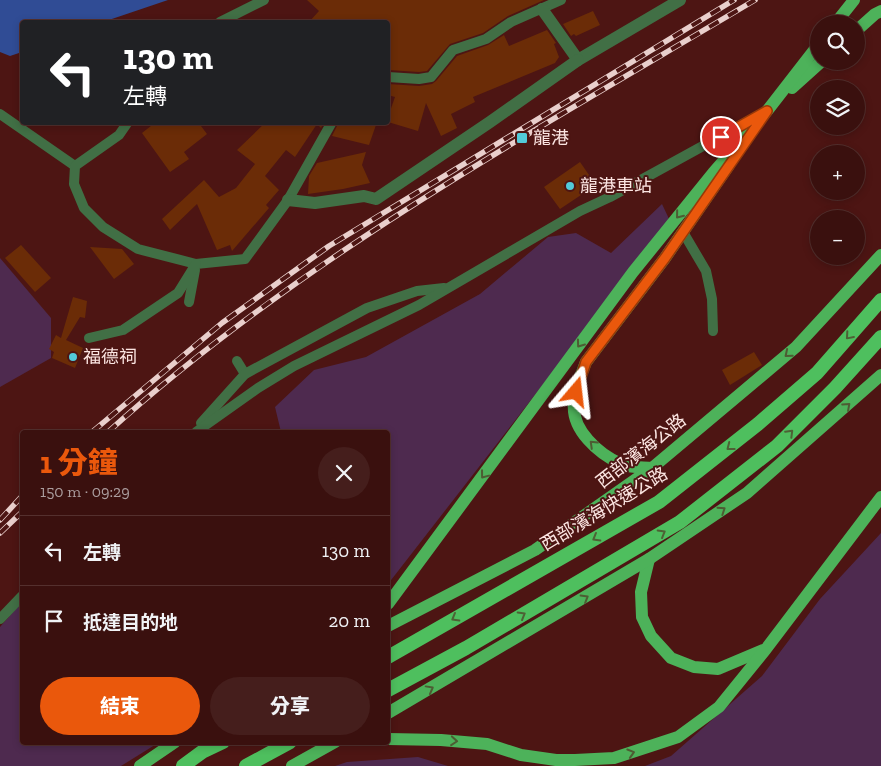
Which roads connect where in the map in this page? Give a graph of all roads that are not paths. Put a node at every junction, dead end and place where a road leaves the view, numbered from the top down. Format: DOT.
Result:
graph roads {
  1 [pos="264,0"];
  2 [pos="561,0"];
  3 [pos="680,0"];
  4 [pos="854,0"];
  5 [pos="542,9"];
  6 [pos="881,11"];
  7 [pos="842,15"];
  8 [pos="224,20"];
  9 [pos="865,22"];
  10 [pos="810,56"];
  11 [pos="578,60"];
  12 [pos="812,70"];
  13 [pos="390,77"];
  14 [pos="767,111"];
  15 [pos="0,114"];
  16 [pos="126,125"];
  17 [pos="330,125"];
  18 [pos="75,166"];
  19 [pos="288,200"];
  20 [pos="683,232"];
  21 [pos="881,255"];
  22 [pos="196,264"];
  23 [pos="448,287"];
  24 [pos="881,300"];
  25 [pos="190,302"];
  26 [pos="713,331"];
  27 [pos="89,338"];
  28 [pos="881,338"];
  29 [pos="237,361"];
  30 [pos="245,374"];
  31 [pos="881,375"];
  32 [pos="193,430"];
  33 [pos="199,430"];
  34 [pos="652,468"];
  35 [pos="881,498"];
  36 [pos="649,560"];
  37 [pos="20,598"];
  38 [pos="390,601"];
  39 [pos="0,619"];
  40 [pos="390,625"];
  41 [pos="766,649"];
  42 [pos="390,655"];
  43 [pos="390,689"];
  44 [pos="390,712"];
  45 [pos="390,739"];
  46 [pos="171,745"];
  47 [pos="217,745"];
  48 [pos="284,745"];
  49 [pos="330,745"];
  50 [pos="140,766"];
  51 [pos="183,766"];
  52 [pos="246,766"];
  53 [pos="292,766"];
  1 -- 8 [label="lane"];
  2 -- 5 [label="lane"];
  3 -- 11 [label="street"];
  4 -- 7 [label="main road"];
  5 -- 11 [label="street"];
  5 -- 13 [label="lane"];
  6 -- 9 [label="main road"];
  10 -- 14 [label="main road"];
  11 -- 19 [label="street"];
  12 -- 14 [label="main road"];
  14 -- 20 [label="main road"];
  14 -- 23 [label="lane"];
  14 -- 38 [label="main road, one-way"];
  15 -- 18 [label="lane"];
  16 -- 18 [label="lane"];
  17 -- 19 [label="lane"];
  18 -- 22 [label="lane"];
  19 -- 22 [label="lane"];
  20 -- 26 [label="lane"];
  34 -- 20 [label="main road, one-way"];
  21 -- 34 [label="main road, 西部濱海公路, one-way"];
  22 -- 25 [label="lane"];
  22 -- 27 [label="lane"];
  23 -- 30 [label="lane"];
  23 -- 33 [label="lane"];
  24 -- 42 [label="highway, 西部濱海快速公路, one-way"];
  43 -- 28 [label="highway, one-way"];
  29 -- 30 [label="lane"];
  30 -- 32 [label="lane"];
  36 -- 31 [label="main road, one-way"];
  34 -- 40 [label="main road, 西部濱海公路"];
  35 -- 41 [label="main road"];
  36 -- 41 [label="main road"];
  44 -- 36 [label="main road, one-way"];
  37 -- 39 [label="lane"];
  45 -- 41 [label="main road, one-way"];
  46 -- 50 [label="main road"];
  47 -- 51 [label="highway"];
  48 -- 52 [label="highway"];
  49 -- 53 [label="main road"];
}
